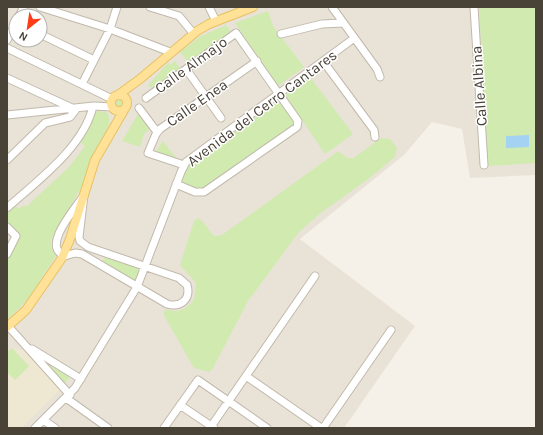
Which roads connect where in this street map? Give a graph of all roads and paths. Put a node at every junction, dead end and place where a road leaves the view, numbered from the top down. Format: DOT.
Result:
graph roads {
  1 [pos="40,7"];
  2 [pos="117,7"];
  3 [pos="153,7"];
  4 [pos="209,7"];
  5 [pos="253,7"];
  6 [pos="474,7"];
  7 [pos="332,9"];
  8 [pos="216,21"];
  9 [pos="342,23"];
  10 [pos="110,29"];
  11 [pos="193,34"];
  12 [pos="281,34"];
  13 [pos="48,38"];
  14 [pos="353,39"];
  15 [pos="7,48"];
  16 [pos="170,52"];
  17 [pos="94,60"];
  18 [pos="257,61"];
  19 [pos="323,61"];
  20 [pos="186,69"];
  21 [pos="380,77"];
  22 [pos="7,78"];
  23 [pos="140,79"];
  24 [pos="82,84"];
  25 [pos="280,94"];
  26 [pos="206,97"];
  27 [pos="146,98"];
  28 [pos="114,103"];
  29 [pos="94,106"];
  30 [pos="125,106"];
  31 [pos="75,108"];
  32 [pos="139,108"];
  33 [pos="7,115"];
  34 [pos="221,118"];
  35 [pos="112,129"];
  36 [pos="157,132"];
  37 [pos="375,137"];
  38 [pos="7,160"];
  39 [pos="184,165"];
  40 [pos="484,166"];
  41 [pos="176,184"];
  42 [pos="84,194"];
  43 [pos="7,208"];
  44 [pos="7,227"];
  45 [pos="7,254"];
  46 [pos="67,255"];
  47 [pos="146,267"];
  48 [pos="315,276"];
  49 [pos="137,287"];
  50 [pos="7,326"];
  51 [pos="392,330"];
  52 [pos="23,343"];
  53 [pos="246,376"];
  54 [pos="81,380"];
  55 [pos="68,396"];
  56 [pos="228,402"];
  57 [pos="180,405"];
  58 [pos="43,420"];
  59 [pos="212,427"];
  60 [pos="35,428"];
  61 [pos="55,428"];
  62 [pos="108,428"];
  63 [pos="164,428"];
  64 [pos="267,428"];
  65 [pos="322,428"];
  1 -- 10 [label="street"];
  2 -- 10 [label="street"];
  3 -- 11 [label="street"];
  4 -- 8 [label="street"];
  5 -- 8 [label="main road"];
  6 -- 40 [label="street, Calle Albina"];
  7 -- 9 [label="street"];
  8 -- 11 [label="main road"];
  9 -- 12 [label="street"];
  9 -- 14 [label="street"];
  10 -- 16 [label="street"];
  10 -- 17 [label="street"];
  11 -- 16 [label="main road"];
  13 -- 17 [label="street"];
  14 -- 19 [label="street, Avenida del Cerro Cantares"];
  14 -- 21 [label="street"];
  15 -- 24 [label="street"];
  16 -- 23 [label="main road"];
  17 -- 24 [label="street"];
  18 -- 20 [label="street, Calle Almajo"];
  18 -- 25 [label="street"];
  18 -- 26 [label="street, Calle Enea"];
  19 -- 25 [label="street, Avenida del Cerro Cantares"];
  19 -- 37 [label="street"];
  20 -- 26 [label="street"];
  20 -- 27 [label="street, Calle Almajo"];
  22 -- 31 [label="street"];
  23 -- 28 [label="main road"];
  23 -- 30 [label="main road"];
  24 -- 28 [label="street"];
  25 -- 39 [label="street, Avenida del Cerro Cantares"];
  25 -- 41 [label="street"];
  26 -- 34 [label="street"];
  26 -- 36 [label="street, Calle Enea"];
  28 -- 29 [label="street"];
  28 -- 30 [label="main road"];
  28 -- 30 [label="main road"];
  28 -- 35 [label="main road"];
  29 -- 31 [label="street"];
  29 -- 43 [label="street"];
  30 -- 35 [label="main road"];
  31 -- 33 [label="street"];
  31 -- 38 [label="street"];
  32 -- 36 [label="street"];
  35 -- 42 [label="main road"];
  36 -- 39 [label="street, Calle Enea"];
  39 -- 41 [label="street, Avenida del Cerro Cantares"];
  41 -- 47 [label="street, Avenida del Cerro Cantares"];
  42 -- 46 [label="main road"];
  42 -- 46 [label="street"];
  42 -- 47 [label="street"];
  44 -- 45 [label="street"];
  46 -- 49 [label="street"];
  46 -- 50 [label="main road"];
  47 -- 49 [label="street, Avenida del Cerro Cantares"];
  47 -- 49 [label="street"];
  48 -- 53 [label="street"];
  49 -- 54 [label="street, Avenida del Cerro Cantares"];
  50 -- 52 [label="street"];
  51 -- 65 [label="street"];
  52 -- 54 [label="street"];
  52 -- 55 [label="street"];
  53 -- 56 [label="street"];
  53 -- 65 [label="street"];
  54 -- 55 [label="street, Avenida del Cerro Cantares"];
  55 -- 58 [label="street, Avenida del Cerro Cantares"];
  55 -- 62 [label="street"];
  56 -- 57 [label="street"];
  56 -- 59 [label="street"];
  56 -- 64 [label="street"];
  57 -- 59 [label="street"];
  57 -- 63 [label="street"];
  58 -- 60 [label="street, Avenida del Cerro Cantares"];
  58 -- 61 [label="street"];
}
